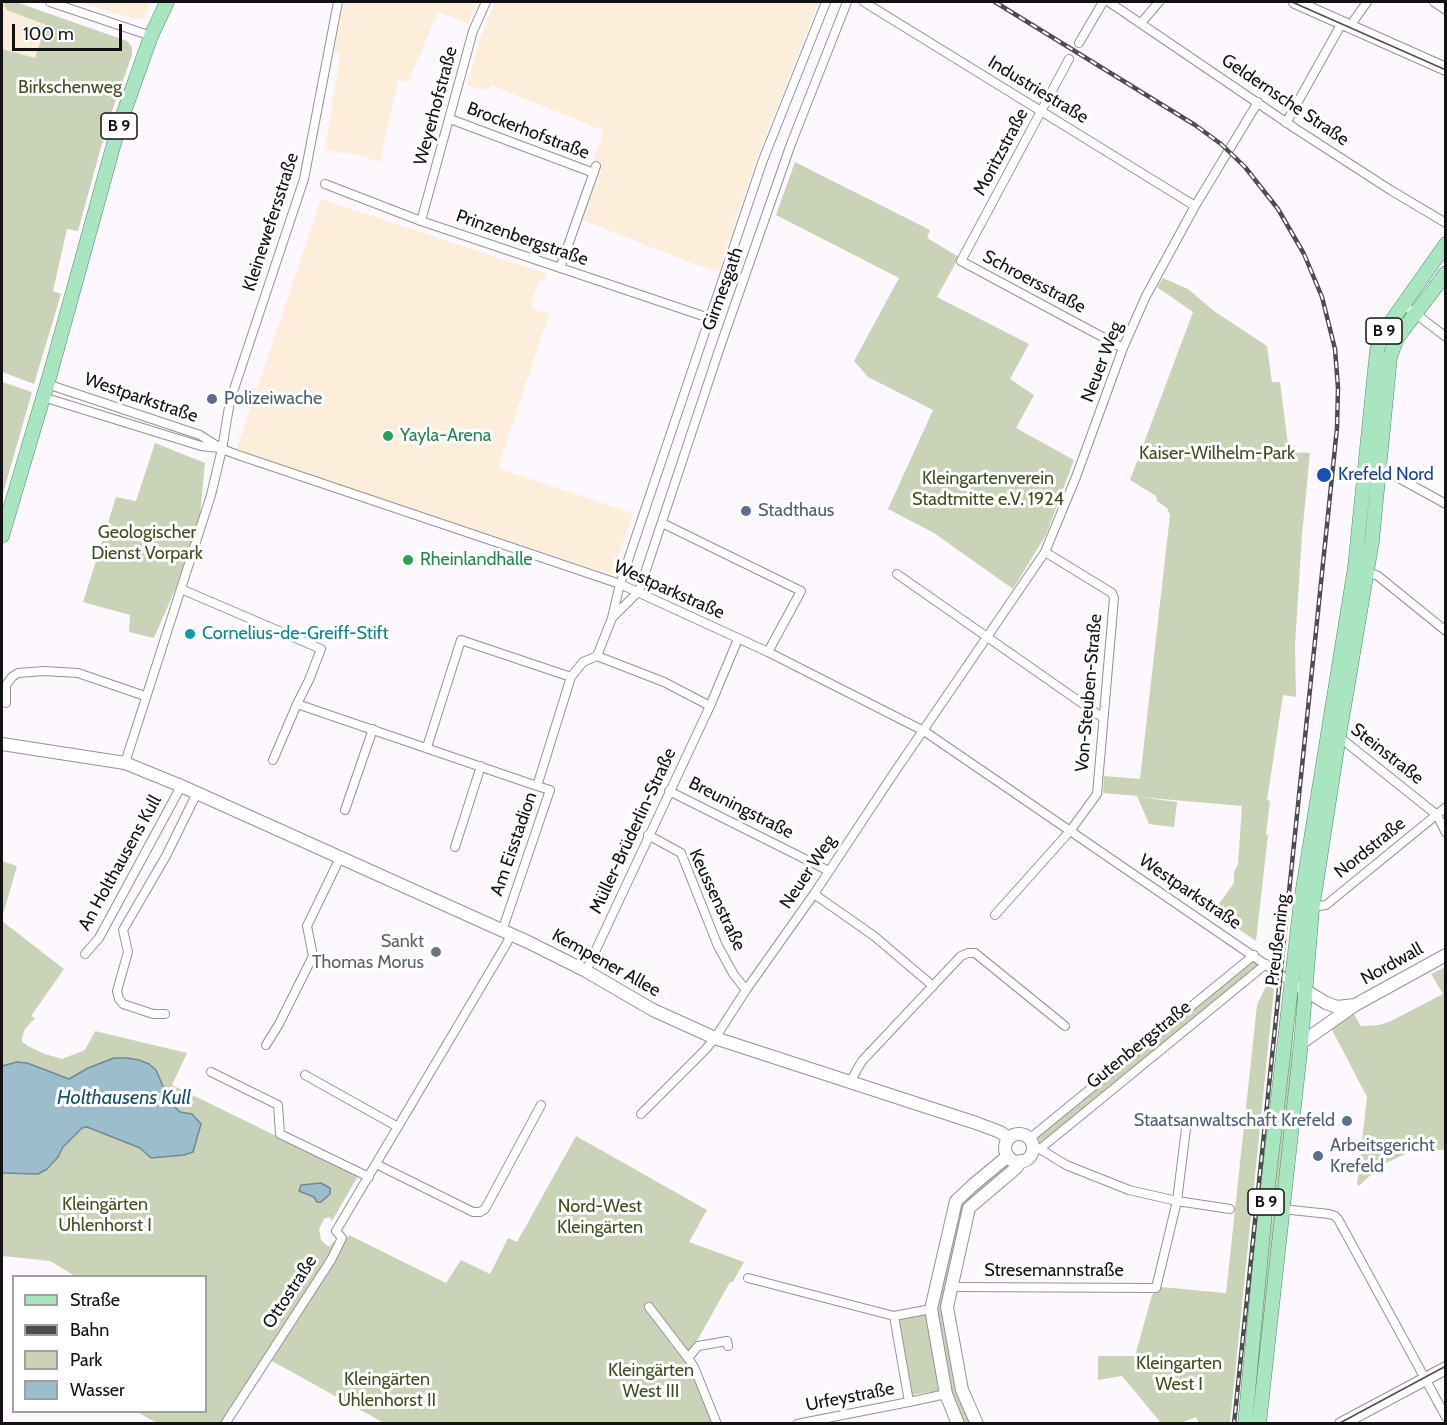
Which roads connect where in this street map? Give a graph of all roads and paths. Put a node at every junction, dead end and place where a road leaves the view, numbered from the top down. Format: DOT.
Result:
graph roads {
  1 [pos="50,2"];
  2 [pos="167,2"];
  3 [pos="338,2"];
  4 [pos="486,2"];
  5 [pos="826,2"];
  6 [pos="847,2"];
  7 [pos="864,2"];
  8 [pos="1103,2"];
  9 [pos="1109,2"];
  10 [pos="1159,2"];
  11 [pos="1295,2"];
  12 [pos="1367,2"];
  13 [pos="1434,2"];
  14 [pos="1446,10"];
  15 [pos="1141,23"];
  16 [pos="1346,25"];
  17 [pos="151,36"];
  18 [pos="1079,43"];
  19 [pos="1070,59"];
  20 [pos="1446,69"];
  21 [pos="1258,102"];
  22 [pos="1041,111"];
  23 [pos="450,119"];
  24 [pos="1286,123"];
  25 [pos="325,184"];
  26 [pos="1195,206"];
  27 [pos="421,221"];
  28 [pos="1446,223"];
  29 [pos="1446,244"];
  30 [pos="961,261"];
  31 [pos="560,268"];
  32 [pos="1446,273"];
  33 [pos="1404,305"];
  34 [pos="1416,314"];
  35 [pos="709,318"];
  36 [pos="1446,337"];
  37 [pos="1124,348"];
  38 [pos="45,391"];
  39 [pos="222,449"];
  40 [pos="1372,464"];
  41 [pos="1446,504"];
  42 [pos="662,523"];
  43 [pos="2,536"];
  44 [pos="1045,552"];
  45 [pos="1361,570"];
  46 [pos="897,574"];
  47 [pos="620,584"];
  48 [pos="182,589"];
  49 [pos="639,591"];
  50 [pos="612,618"];
  51 [pos="1446,631"];
  52 [pos="987,637"];
  53 [pos="738,639"];
  54 [pos="768,652"];
  55 [pos="597,656"];
  56 [pos="572,677"];
  57 [pos="145,696"];
  58 [pos="6,703"];
  59 [pos="297,704"];
  60 [pos="710,706"];
  61 [pos="1103,718"];
  62 [pos="373,729"];
  63 [pos="924,731"];
  64 [pos="1333,734"];
  65 [pos="2,744"];
  66 [pos="427,747"];
  67 [pos="273,760"];
  68 [pos="124,763"];
  69 [pos="481,766"];
  70 [pos="178,785"];
  71 [pos="537,786"];
  72 [pos="669,791"];
  73 [pos="197,793"];
  74 [pos="1446,807"];
  75 [pos="345,810"];
  76 [pos="1437,815"];
  77 [pos="1070,831"];
  78 [pos="1446,833"];
  79 [pos="648,835"];
  80 [pos="455,847"];
  81 [pos="340,858"];
  82 [pos="829,871"];
  83 [pos="814,894"];
  84 [pos="1312,907"];
  85 [pos="995,915"];
  86 [pos="506,933"];
  87 [pos="85,954"];
  88 [pos="1254,955"];
  89 [pos="1446,955"];
  90 [pos="1266,964"];
  91 [pos="586,971"];
  92 [pos="1291,982"];
  93 [pos="933,986"];
  94 [pos="746,990"];
  95 [pos="1305,990"];
  96 [pos="1355,1005"];
  97 [pos="165,1014"];
  98 [pos="1065,1026"];
  99 [pos="715,1038"];
  100 [pos="1301,1043"];
  101 [pos="266,1045"];
  102 [pos="210,1072"];
  103 [pos="305,1075"];
  104 [pos="850,1082"];
  105 [pos="541,1105"];
  106 [pos="640,1114"];
  107 [pos="398,1127"];
  108 [pos="1186,1130"];
  109 [pos="1009,1138"];
  110 [pos="1034,1145"];
  111 [pos="1008,1156"];
  112 [pos="1021,1161"];
  113 [pos="376,1164"];
  114 [pos="369,1177"];
  115 [pos="1177,1201"];
  116 [pos="1230,1209"];
  117 [pos="1282,1209"];
  118 [pos="747,1278"];
  119 [pos="952,1287"];
  120 [pos="649,1307"];
  121 [pos="947,1307"];
  122 [pos="931,1309"];
  123 [pos="894,1316"];
  124 [pos="728,1346"];
  125 [pos="688,1358"];
  126 [pos="1446,1368"];
  127 [pos="1425,1379"];
  128 [pos="962,1390"];
  129 [pos="946,1394"];
  130 [pos="909,1402"];
  131 [pos="1446,1417"];
  132 [pos="225,1424"];
  133 [pos="717,1424"];
  134 [pos="797,1424"];
  135 [pos="958,1424"];
  136 [pos="976,1424"];
  137 [pos="1245,1424"];
  138 [pos="1259,1424"];
  139 [pos="1341,1424"];
  1 -- 17 [label="street"];
  2 -- 17 [label="main road, B 9"];
  3 -- 39 [label="street, Kleinewefersstraße"];
  4 -- 23 [label="street, Weyerhofstraße"];
  5 -- 35 [label="street, Girmesgath"];
  6 -- 42 [label="street, Girmesgath"];
  7 -- 22 [label="street, Industriestraße"];
  8 -- 18 [label="street"];
  9 -- 15 [label="street, Geldernsche Straße"];
  10 -- 15 [label="street"];
  11 -- 16 [label="street"];
  12 -- 16 [label="street"];
  13 -- 14 [label="street"];
  15 -- 21 [label="street, Geldernsche Straße"];
  16 -- 20 [label="street"];
  16 -- 24 [label="street"];
  17 -- 38 [label="main road, B 9"];
  19 -- 22 [label="street, Moritzstraße"];
  21 -- 24 [label="street, Geldernsche Straße"];
  21 -- 26 [label="street, Neuer Weg"];
  22 -- 26 [label="street, Industriestraße"];
  22 -- 30 [label="street, Moritzstraße"];
  23 -- 27 [label="street, Weyerhofstraße"];
  23 -- 31 [label="street, Brockerhofstraße"];
  24 -- 28 [label="street, Geldernsche Straße"];
  25 -- 27 [label="street, Prinzenbergstraße"];
  26 -- 37 [label="street, Neuer Weg"];
  27 -- 31 [label="street, Prinzenbergstraße"];
  29 -- 33 [label="main road, B 9"];
  30 -- 37 [label="street, Schroersstraße"];
  31 -- 35 [label="street, Prinzenbergstraße"];
  32 -- 34 [label="main road, B 9"];
  33 -- 34 [label="street"];
  33 -- 40 [label="main road, B 9"];
  34 -- 36 [label="street"];
  34 -- 40 [label="main road, B 9"];
  35 -- 47 [label="street, Girmesgath"];
  37 -- 44 [label="street, Neuer Weg"];
  38 -- 39 [label="street, Westparkstraße"];
  38 -- 39 [label="street, Westparkstraße"];
  38 -- 43 [label="main road, B 9"];
  39 -- 47 [label="street, Westparkstraße"];
  39 -- 48 [label="street, Kleinewefersstraße"];
  40 -- 41 [label="street"];
  40 -- 45 [label="main road, Preußenring / B 9"];
  42 -- 49 [label="street, Girmesgath"];
  42 -- 54 [label="street"];
  44 -- 52 [label="street, Neuer Weg"];
  44 -- 61 [label="street, Von-Steuben-Straße"];
  45 -- 51 [label="street"];
  45 -- 64 [label="main road, Preußenring / B 9"];
  46 -- 52 [label="street"];
  47 -- 49 [label="street, Westparkstraße"];
  47 -- 50 [label="street"];
  48 -- 57 [label="street, Kleinewefersstraße"];
  48 -- 59 [label="street"];
  49 -- 50 [label="street"];
  49 -- 53 [label="street, Westparkstraße"];
  50 -- 55 [label="street"];
  52 -- 61 [label="street"];
  52 -- 63 [label="street, Neuer Weg"];
  53 -- 54 [label="street, Westparkstraße"];
  53 -- 60 [label="street, Müller-Brüderlin-Straße"];
  54 -- 63 [label="street, Westparkstraße"];
  55 -- 56 [label="street, Am Eisstadion"];
  55 -- 60 [label="street"];
  56 -- 66 [label="street"];
  56 -- 71 [label="street, Am Eisstadion"];
  57 -- 58 [label="street"];
  57 -- 68 [label="street, Kleinewefersstraße"];
  59 -- 62 [label="street"];
  59 -- 67 [label="street"];
  60 -- 72 [label="street, Müller-Brüderlin-Straße"];
  61 -- 77 [label="street, Von-Steuben-Straße"];
  62 -- 66 [label="street"];
  62 -- 75 [label="street"];
  63 -- 77 [label="street, Westparkstraße"];
  63 -- 82 [label="street, Neuer Weg"];
  64 -- 76 [label="street, Steinstraße"];
  64 -- 84 [label="main road, Preußenring / B 9"];
  64 -- 92 [label="main road, Preußenring / B 9"];
  65 -- 68 [label="street, Kempener Allee"];
  66 -- 69 [label="street"];
  68 -- 70 [label="street, Kempener Allee"];
  69 -- 71 [label="street"];
  69 -- 80 [label="street"];
  70 -- 73 [label="street, Kempener Allee"];
  70 -- 87 [label="street, An Holthausens Kull"];
  71 -- 86 [label="street, Am Eisstadion"];
  72 -- 79 [label="street, Müller-Brüderlin-Straße"];
  72 -- 82 [label="street, Breuningstraße"];
  73 -- 81 [label="street, Kempener Allee"];
  73 -- 97 [label="street"];
  74 -- 76 [label="street, Nordstraße"];
  76 -- 78 [label="street, Steinstraße"];
  76 -- 84 [label="street, Nordstraße"];
  77 -- 85 [label="street"];
  77 -- 88 [label="street, Westparkstraße"];
  79 -- 91 [label="street, Müller-Brüderlin-Straße"];
  79 -- 94 [label="street, Keussenstraße"];
  81 -- 86 [label="street, Kempener Allee"];
  81 -- 101 [label="street"];
  82 -- 83 [label="street, Neuer Weg"];
  83 -- 93 [label="street"];
  83 -- 94 [label="street, Neuer Weg"];
  84 -- 95 [label="main road, Preußenring / B 9"];
  86 -- 91 [label="street, Kempener Allee"];
  86 -- 107 [label="street, Ottostraße"];
  88 -- 90 [label="street, Westparkstraße"];
  88 -- 110 [label="street, Gutenbergstraße"];
  89 -- 96 [label="street, Nordwall"];
  90 -- 92 [label="street, Westparkstraße"];
  90 -- 110 [label="street, Gutenbergstraße"];
  91 -- 99 [label="street, Kempener Allee"];
  92 -- 95 [label="street, Nordwall"];
  92 -- 137 [label="main road, Preußenring / B 9"];
  93 -- 98 [label="street"];
  93 -- 104 [label="street"];
  94 -- 99 [label="street, Neuer Weg"];
  95 -- 96 [label="street, Nordwall"];
  95 -- 100 [label="main road, Preußenring / B 9"];
  96 -- 100 [label="street, Nordwall"];
  99 -- 104 [label="street, Kempener Allee"];
  99 -- 106 [label="street, Neuer Weg"];
  100 -- 117 [label="main road, Preußenring / B 9"];
  102 -- 114 [label="street"];
  103 -- 107 [label="street"];
  104 -- 109 [label="street, Kempener Allee"];
  105 -- 113 [label="street"];
  107 -- 113 [label="street, Ottostraße"];
  108 -- 115 [label="street"];
  109 -- 110 [label="street"];
  109 -- 111 [label="street"];
  110 -- 112 [label="street"];
  110 -- 115 [label="street"];
  111 -- 112 [label="street"];
  111 -- 122 [label="street"];
  112 -- 119 [label="street"];
  113 -- 114 [label="street, Ottostraße"];
  114 -- 132 [label="street, Ottostraße"];
  115 -- 116 [label="street"];
  115 -- 119 [label="street, Stresemannstraße"];
  117 -- 127 [label="street"];
  117 -- 138 [label="main road, Preußenring / B 9"];
  118 -- 123 [label="street"];
  119 -- 121 [label="street"];
  120 -- 125 [label="street"];
  121 -- 122 [label="street"];
  121 -- 128 [label="street"];
  122 -- 123 [label="street"];
  122 -- 129 [label="street"];
  123 -- 130 [label="street"];
  124 -- 125 [label="street"];
  125 -- 133 [label="street"];
  126 -- 127 [label="street"];
  127 -- 131 [label="street"];
  127 -- 139 [label="street"];
  128 -- 129 [label="street"];
  128 -- 136 [label="street"];
  129 -- 130 [label="street, Urfeystraße"];
  129 -- 135 [label="street"];
  130 -- 134 [label="street, Urfeystraße"];
}
